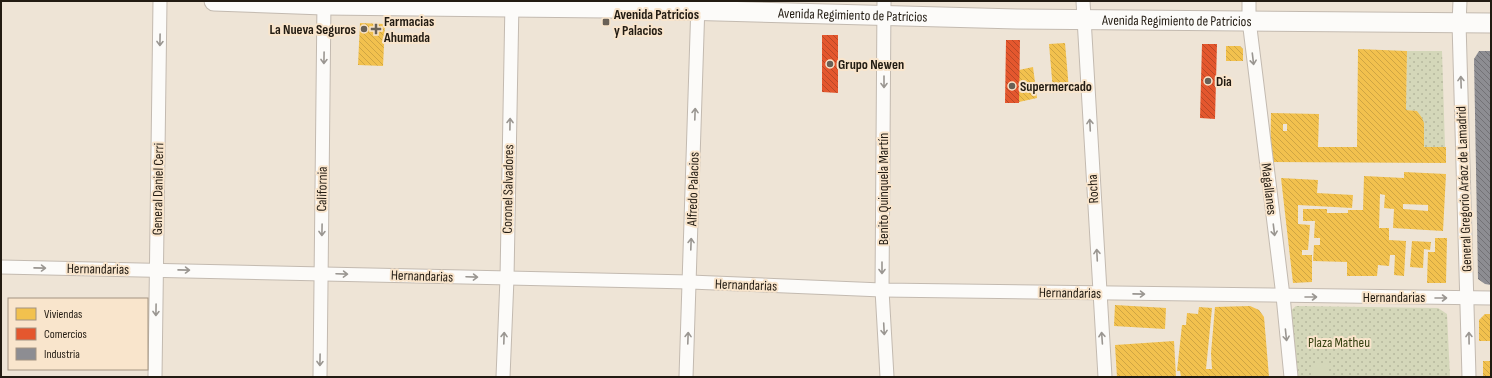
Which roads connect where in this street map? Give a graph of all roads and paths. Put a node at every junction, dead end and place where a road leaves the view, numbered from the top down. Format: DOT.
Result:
graph roads {
  1 [pos="160,1"];
  2 [pos="214,1"];
  3 [pos="1083,1"];
  4 [pos="1249,1"];
  5 [pos="1460,1"];
  6 [pos="324,3"];
  7 [pos="512,4"];
  8 [pos="698,6"];
  9 [pos="884,8"];
  10 [pos="1084,20"];
  11 [pos="1249,20"];
  12 [pos="1459,22"];
  13 [pos="1491,23"];
  14 [pos="1,267"];
  15 [pos="157,270"];
  16 [pos="322,273"];
  17 [pos="507,278"];
  18 [pos="690,282"];
  19 [pos="882,290"];
  20 [pos="1100,294"];
  21 [pos="1283,296"];
  22 [pos="1468,298"];
  23 [pos="1491,298"];
  24 [pos="155,377"];
  25 [pos="320,377"];
  26 [pos="503,377"];
  27 [pos="686,377"];
  28 [pos="887,377"];
  29 [pos="1105,377"];
  30 [pos="1290,377"];
  31 [pos="1469,377"];
  1 -- 15 [label="street, General Daniel Cerri, one-way"];
  2 -- 6 [label="main road, Avenida Regimiento de Patricios"];
  3 -- 10 [label="street, Rocha"];
  4 -- 11 [label="street, Magallanes"];
  5 -- 12 [label="street, General Gregorio Aráoz de Lamadrid"];
  6 -- 7 [label="main road, Avenida Regimiento de Patricios"];
  6 -- 16 [label="street, California, one-way"];
  7 -- 8 [label="main road, Avenida Regimiento de Patricios"];
  17 -- 7 [label="street, Coronel Salvadores, one-way"];
  8 -- 9 [label="main road, Avenida Regimiento de Patricios"];
  18 -- 8 [label="street, Alfredo Palacios, one-way"];
  9 -- 10 [label="main road, Avenida Regimiento de Patricios"];
  9 -- 19 [label="street, Benito Quinquela Martín, one-way"];
  10 -- 11 [label="main road, Avenida Regimiento de Patricios"];
  20 -- 10 [label="street, Rocha, one-way"];
  11 -- 12 [label="main road, Avenida Regimiento de Patricios"];
  11 -- 21 [label="street, Magallanes, one-way"];
  12 -- 13 [label="main road, Avenida Regimiento de Patricios"];
  22 -- 12 [label="street, General Gregorio Aráoz de Lamadrid, one-way"];
  14 -- 15 [label="street, Hernandarias, one-way"];
  15 -- 16 [label="street, Hernandarias, one-way"];
  15 -- 24 [label="street, General Daniel Cerri, one-way"];
  16 -- 17 [label="street, Hernandarias, one-way"];
  16 -- 25 [label="street, California, one-way"];
  17 -- 18 [label="street, Hernandarias"];
  26 -- 17 [label="street, Coronel Salvadores, one-way"];
  18 -- 19 [label="street, Hernandarias"];
  27 -- 18 [label="street, Alfredo Palacios, one-way"];
  19 -- 20 [label="street, Hernandarias"];
  19 -- 28 [label="street, Benito Quinquela Martín, one-way"];
  20 -- 21 [label="street, Hernandarias, one-way"];
  29 -- 20 [label="street, Rocha, one-way"];
  21 -- 22 [label="street, Hernandarias, one-way"];
  21 -- 30 [label="street, Magallanes, one-way"];
  22 -- 23 [label="street, Hernandarias"];
  31 -- 22 [label="street, General Gregorio Aráoz de Lamadrid, one-way"];
}
